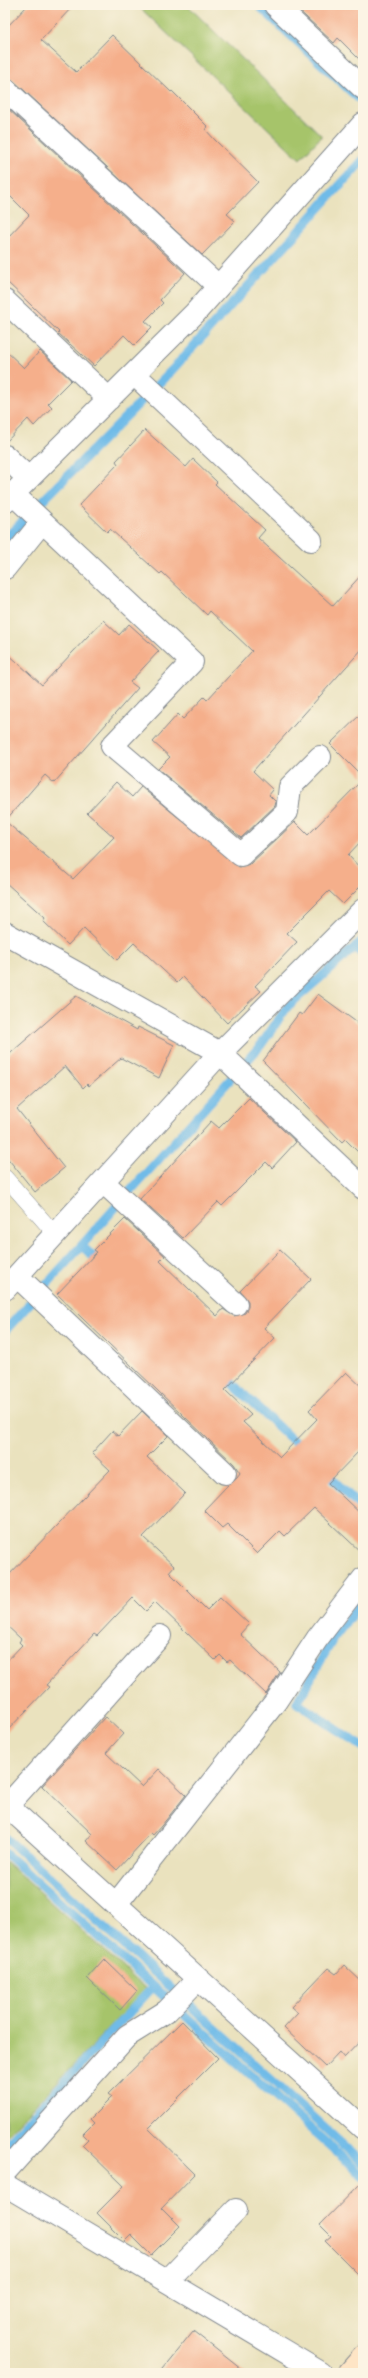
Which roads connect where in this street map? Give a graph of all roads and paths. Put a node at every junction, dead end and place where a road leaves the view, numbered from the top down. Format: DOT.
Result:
graph roads {
  1 [pos="275,5"];
  2 [pos="363,88"];
  3 [pos="5,89"];
  4 [pos="363,124"];
  5 [pos="218,286"];
  6 [pos="5,301"];
  7 [pos="145,385"];
  8 [pos="109,399"];
  9 [pos="5,456"];
  10 [pos="28,478"];
  11 [pos="24,508"];
  12 [pos="311,540"];
  13 [pos="5,568"];
  14 [pos="320,757"];
  15 [pos="363,910"];
  16 [pos="5,933"];
  17 [pos="233,1065"];
  18 [pos="5,1177"];
  19 [pos="363,1188"];
  20 [pos="117,1195"];
  21 [pos="55,1234"];
  22 [pos="23,1289"];
  23 [pos="236,1304"];
  24 [pos="225,1473"];
  25 [pos="363,1579"];
  26 [pos="160,1636"];
  27 [pos="6,1805"];
  28 [pos="116,1904"];
  29 [pos="193,1984"];
  30 [pos="363,2128"];
  31 [pos="5,2172"];
  32 [pos="5,2185"];
  33 [pos="236,2210"];
  34 [pos="167,2281"];
  35 [pos="363,2357"];
  36 [pos="321,2373"];
  37 [pos="349,2373"];
  1 -- 2 [label="street"];
  3 -- 5 [label="street"];
  4 -- 5 [label="street"];
  5 -- 7 [label="street"];
  6 -- 8 [label="street"];
  7 -- 8 [label="street"];
  7 -- 12 [label="street"];
  8 -- 10 [label="street"];
  9 -- 10 [label="street"];
  10 -- 11 [label="street"];
  11 -- 13 [label="street"];
  11 -- 14 [label="street"];
  15 -- 17 [label="street"];
  16 -- 17 [label="street"];
  17 -- 19 [label="street"];
  17 -- 20 [label="street"];
  18 -- 21 [label="lane"];
  20 -- 21 [label="street"];
  20 -- 23 [label="street"];
  21 -- 22 [label="street"];
  22 -- 24 [label="street"];
  25 -- 28 [label="street"];
  26 -- 27 [label="street"];
  27 -- 28 [label="street"];
  28 -- 29 [label="street"];
  29 -- 30 [label="street"];
  29 -- 31 [label="street"];
  32 -- 34 [label="street"];
  33 -- 34 [label="street"];
  34 -- 36 [label="street"];
  35 -- 37 [label="main road"];
}
